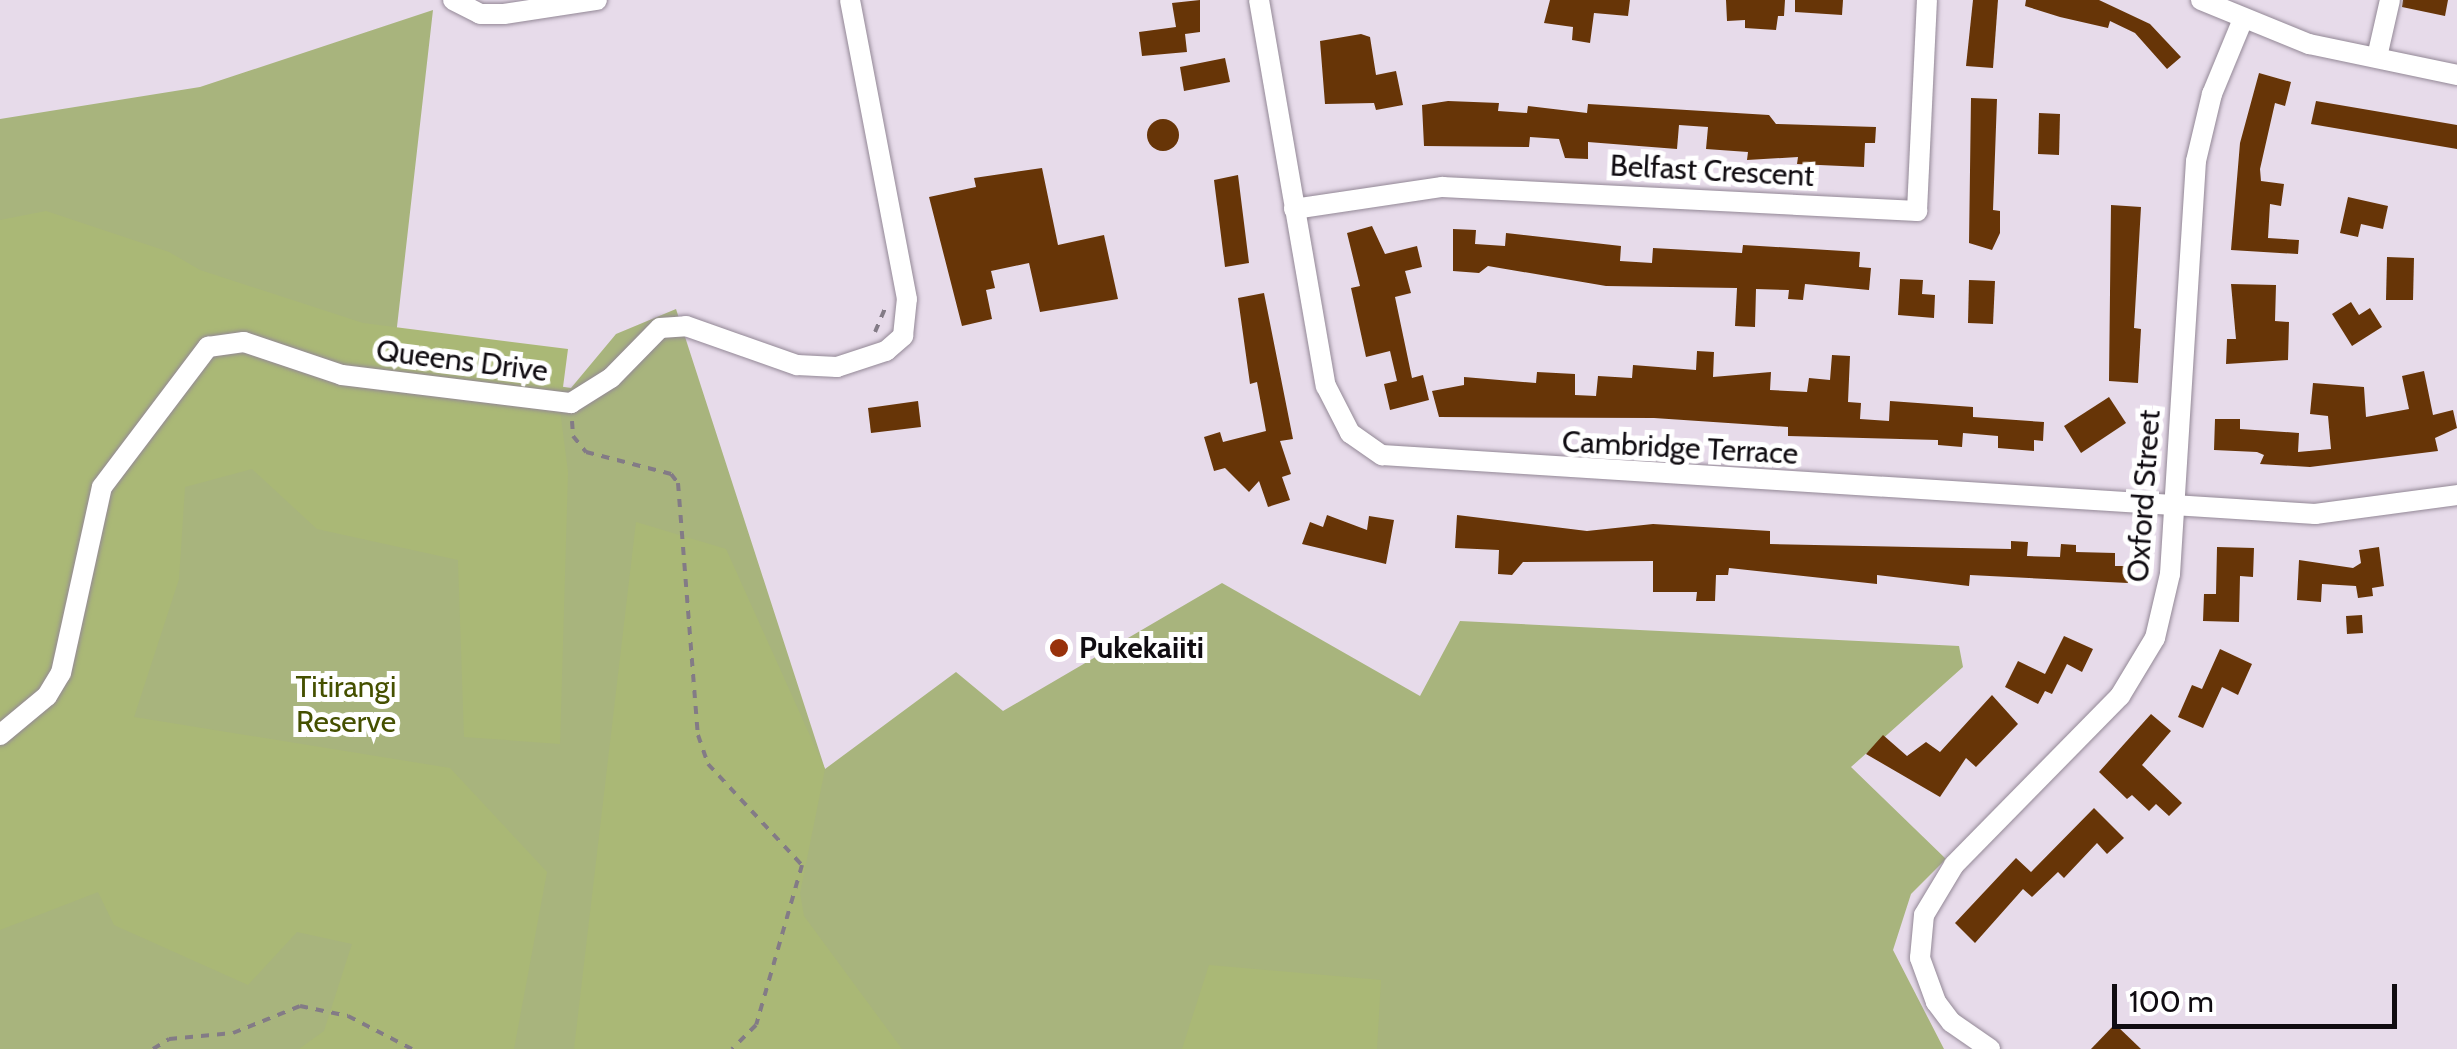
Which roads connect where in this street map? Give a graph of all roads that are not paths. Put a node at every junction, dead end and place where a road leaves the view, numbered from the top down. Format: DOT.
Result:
graph roads {
  1 [pos="597,0"];
  2 [pos="850,0"];
  3 [pos="1259,0"];
  4 [pos="1927,0"];
  5 [pos="2200,0"];
  6 [pos="2390,0"];
  7 [pos="458,4"];
  8 [pos="2243,19"];
  9 [pos="2377,57"];
  10 [pos="2457,74"];
  11 [pos="1294,209"];
  12 [pos="2457,495"];
  13 [pos="2175,506"];
  14 [pos="0,736"];
  15 [pos="1990,1049"];
  1 -- 7 [label="street"];
  2 -- 14 [label="street, Queens Drive"];
  3 -- 11 [label="street, Cambridge Terrace"];
  4 -- 11 [label="street, Belfast Crescent"];
  5 -- 8 [label="street"];
  6 -- 9 [label="street"];
  8 -- 9 [label="street"];
  8 -- 13 [label="street, Oxford Street"];
  9 -- 10 [label="street"];
  11 -- 13 [label="street, Cambridge Terrace"];
  12 -- 13 [label="street, Cambridge Terrace"];
  13 -- 15 [label="street, Oxford Street"];
}
